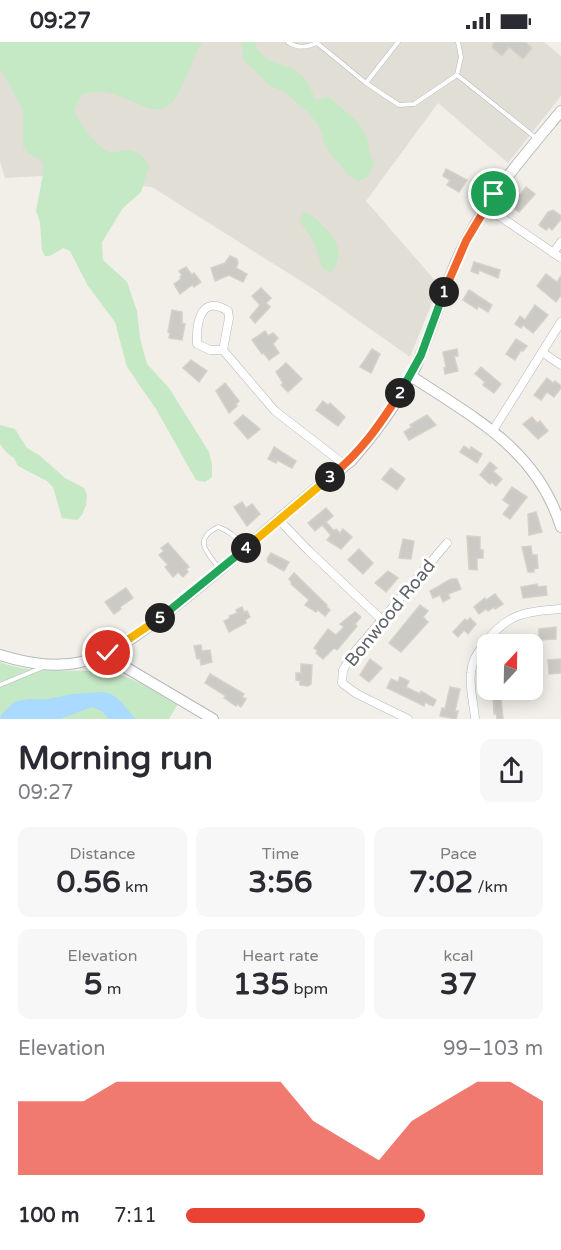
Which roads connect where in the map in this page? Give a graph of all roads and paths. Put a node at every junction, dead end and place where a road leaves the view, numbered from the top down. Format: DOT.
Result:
graph roads {
  1 [pos="288,42"];
  2 [pos="398,42"];
  3 [pos="459,42"];
  4 [pos="317,43"];
  5 [pos="457,75"];
  6 [pos="366,83"];
  7 [pos="561,111"];
  8 [pos="537,140"];
  9 [pos="486,207"];
  10 [pos="561,242"];
  11 [pos="553,253"];
  12 [pos="561,258"];
  13 [pos="561,322"];
  14 [pos="223,350"];
  15 [pos="542,352"];
  16 [pos="561,365"];
  17 [pos="411,376"];
  18 [pos="492,432"];
  19 [pos="345,465"];
  20 [pos="279,520"];
  21 [pos="561,526"];
  22 [pos="447,543"];
  23 [pos="245,549"];
  24 [pos="220,570"];
  25 [pos="561,609"];
  26 [pos="382,620"];
  27 [pos="108,653"];
  28 [pos="3,658"];
  29 [pos="52,664"];
  30 [pos="0,685"];
  31 [pos="213,719"];
  32 [pos="408,719"];
  33 [pos="475,719"];
  1 -- 4 [label="lane"];
  2 -- 6 [label="lane"];
  3 -- 5 [label="lane"];
  4 -- 6 [label="lane"];
  5 -- 6 [label="lane"];
  5 -- 8 [label="lane"];
  7 -- 8 [label="main road"];
  8 -- 9 [label="main road"];
  9 -- 11 [label="street"];
  9 -- 17 [label="main road"];
  10 -- 11 [label="street"];
  11 -- 12 [label="street"];
  13 -- 15 [label="street"];
  14 -- 14 [label="street"];
  14 -- 19 [label="street"];
  15 -- 16 [label="street"];
  15 -- 18 [label="street"];
  17 -- 18 [label="main road"];
  17 -- 19 [label="main road"];
  18 -- 21 [label="main road"];
  19 -- 20 [label="main road"];
  20 -- 23 [label="main road"];
  20 -- 26 [label="street"];
  22 -- 26 [label="street, Bonwood Road"];
  23 -- 24 [label="main road"];
  23 -- 24 [label="lane"];
  24 -- 27 [label="main road"];
  25 -- 33 [label="street"];
  26 -- 32 [label="street, Bonwood Road"];
  27 -- 29 [label="main road"];
  27 -- 31 [label="main road"];
  28 -- 29 [label="main road"];
  29 -- 30 [label="lane"];
}
